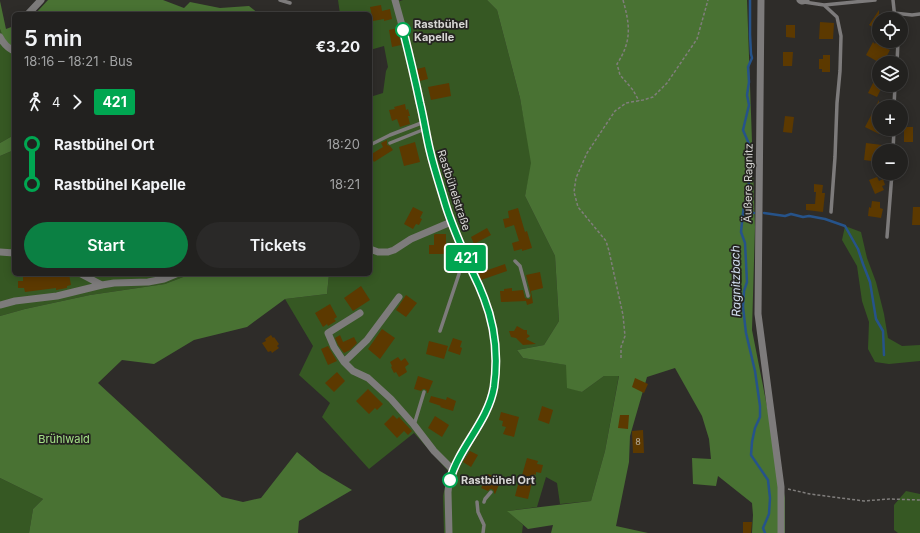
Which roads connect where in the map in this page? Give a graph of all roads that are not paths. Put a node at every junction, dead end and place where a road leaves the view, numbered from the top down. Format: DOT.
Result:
graph roads {
  1 [pos="41,0"];
  2 [pos="280,0"];
  3 [pos="395,0"];
  4 [pos="761,0"];
  5 [pos="803,0"];
  6 [pos="875,0"];
  7 [pos="893,0"];
  8 [pos="290,3"];
  9 [pos="824,5"];
  10 [pos="30,12"];
  11 [pos="894,12"];
  12 [pos="920,14"];
  13 [pos="908,15"];
  14 [pos="0,37"];
  15 [pos="12,50"];
  16 [pos="424,125"];
  17 [pos="390,143"];
  18 [pos="372,144"];
  19 [pos="891,180"];
  20 [pos="831,212"];
  21 [pos="451,222"];
  22 [pos="887,237"];
  23 [pos="462,248"];
  24 [pos="372,250"];
  25 [pos="0,252"];
  26 [pos="12,253"];
  27 [pos="515,261"];
  28 [pos="86,276"];
  29 [pos="171,276"];
  30 [pos="102,285"];
  31 [pos="528,296"];
  32 [pos="399,297"];
  33 [pos="0,305"];
  34 [pos="360,313"];
  35 [pos="440,331"];
  36 [pos="344,362"];
  37 [pos="424,392"];
  38 [pos="414,425"];
  39 [pos="453,470"];
  40 [pos="491,492"];
  41 [pos="477,502"];
  42 [pos="484,502"];
  43 [pos="449,533"];
  44 [pos="483,533"];
  45 [pos="781,533"];
  1 -- 10 [label="street"];
  2 -- 8 [label="lane"];
  3 -- 16 [label="street, Rastbühelstraße"];
  4 -- 45 [label="street, Äußere Ragnitz"];
  5 -- 9 [label="lane"];
  6 -- 9 [label="lane"];
  7 -- 11 [label="lane"];
  9 -- 20 [label="lane"];
  12 -- 13 [label="lane"];
  14 -- 15 [label="street"];
  16 -- 17 [label="lane"];
  16 -- 18 [label="lane"];
  16 -- 21 [label="street, Rastbühelstraße"];
  19 -- 22 [label="lane"];
  21 -- 23 [label="street, Rastbühelstraße"];
  21 -- 24 [label="street"];
  23 -- 35 [label="lane"];
  23 -- 39 [label="street, Rastbühelstraße"];
  25 -- 26 [label="street"];
  27 -- 31 [label="lane"];
  28 -- 30 [label="street"];
  29 -- 30 [label="street"];
  30 -- 33 [label="street"];
  32 -- 36 [label="street"];
  34 -- 36 [label="street"];
  36 -- 38 [label="street"];
  37 -- 38 [label="lane"];
  38 -- 39 [label="street"];
  39 -- 43 [label="street, Rastbühelstraße"];
  40 -- 42 [label="lane"];
  41 -- 44 [label="lane"];
}
